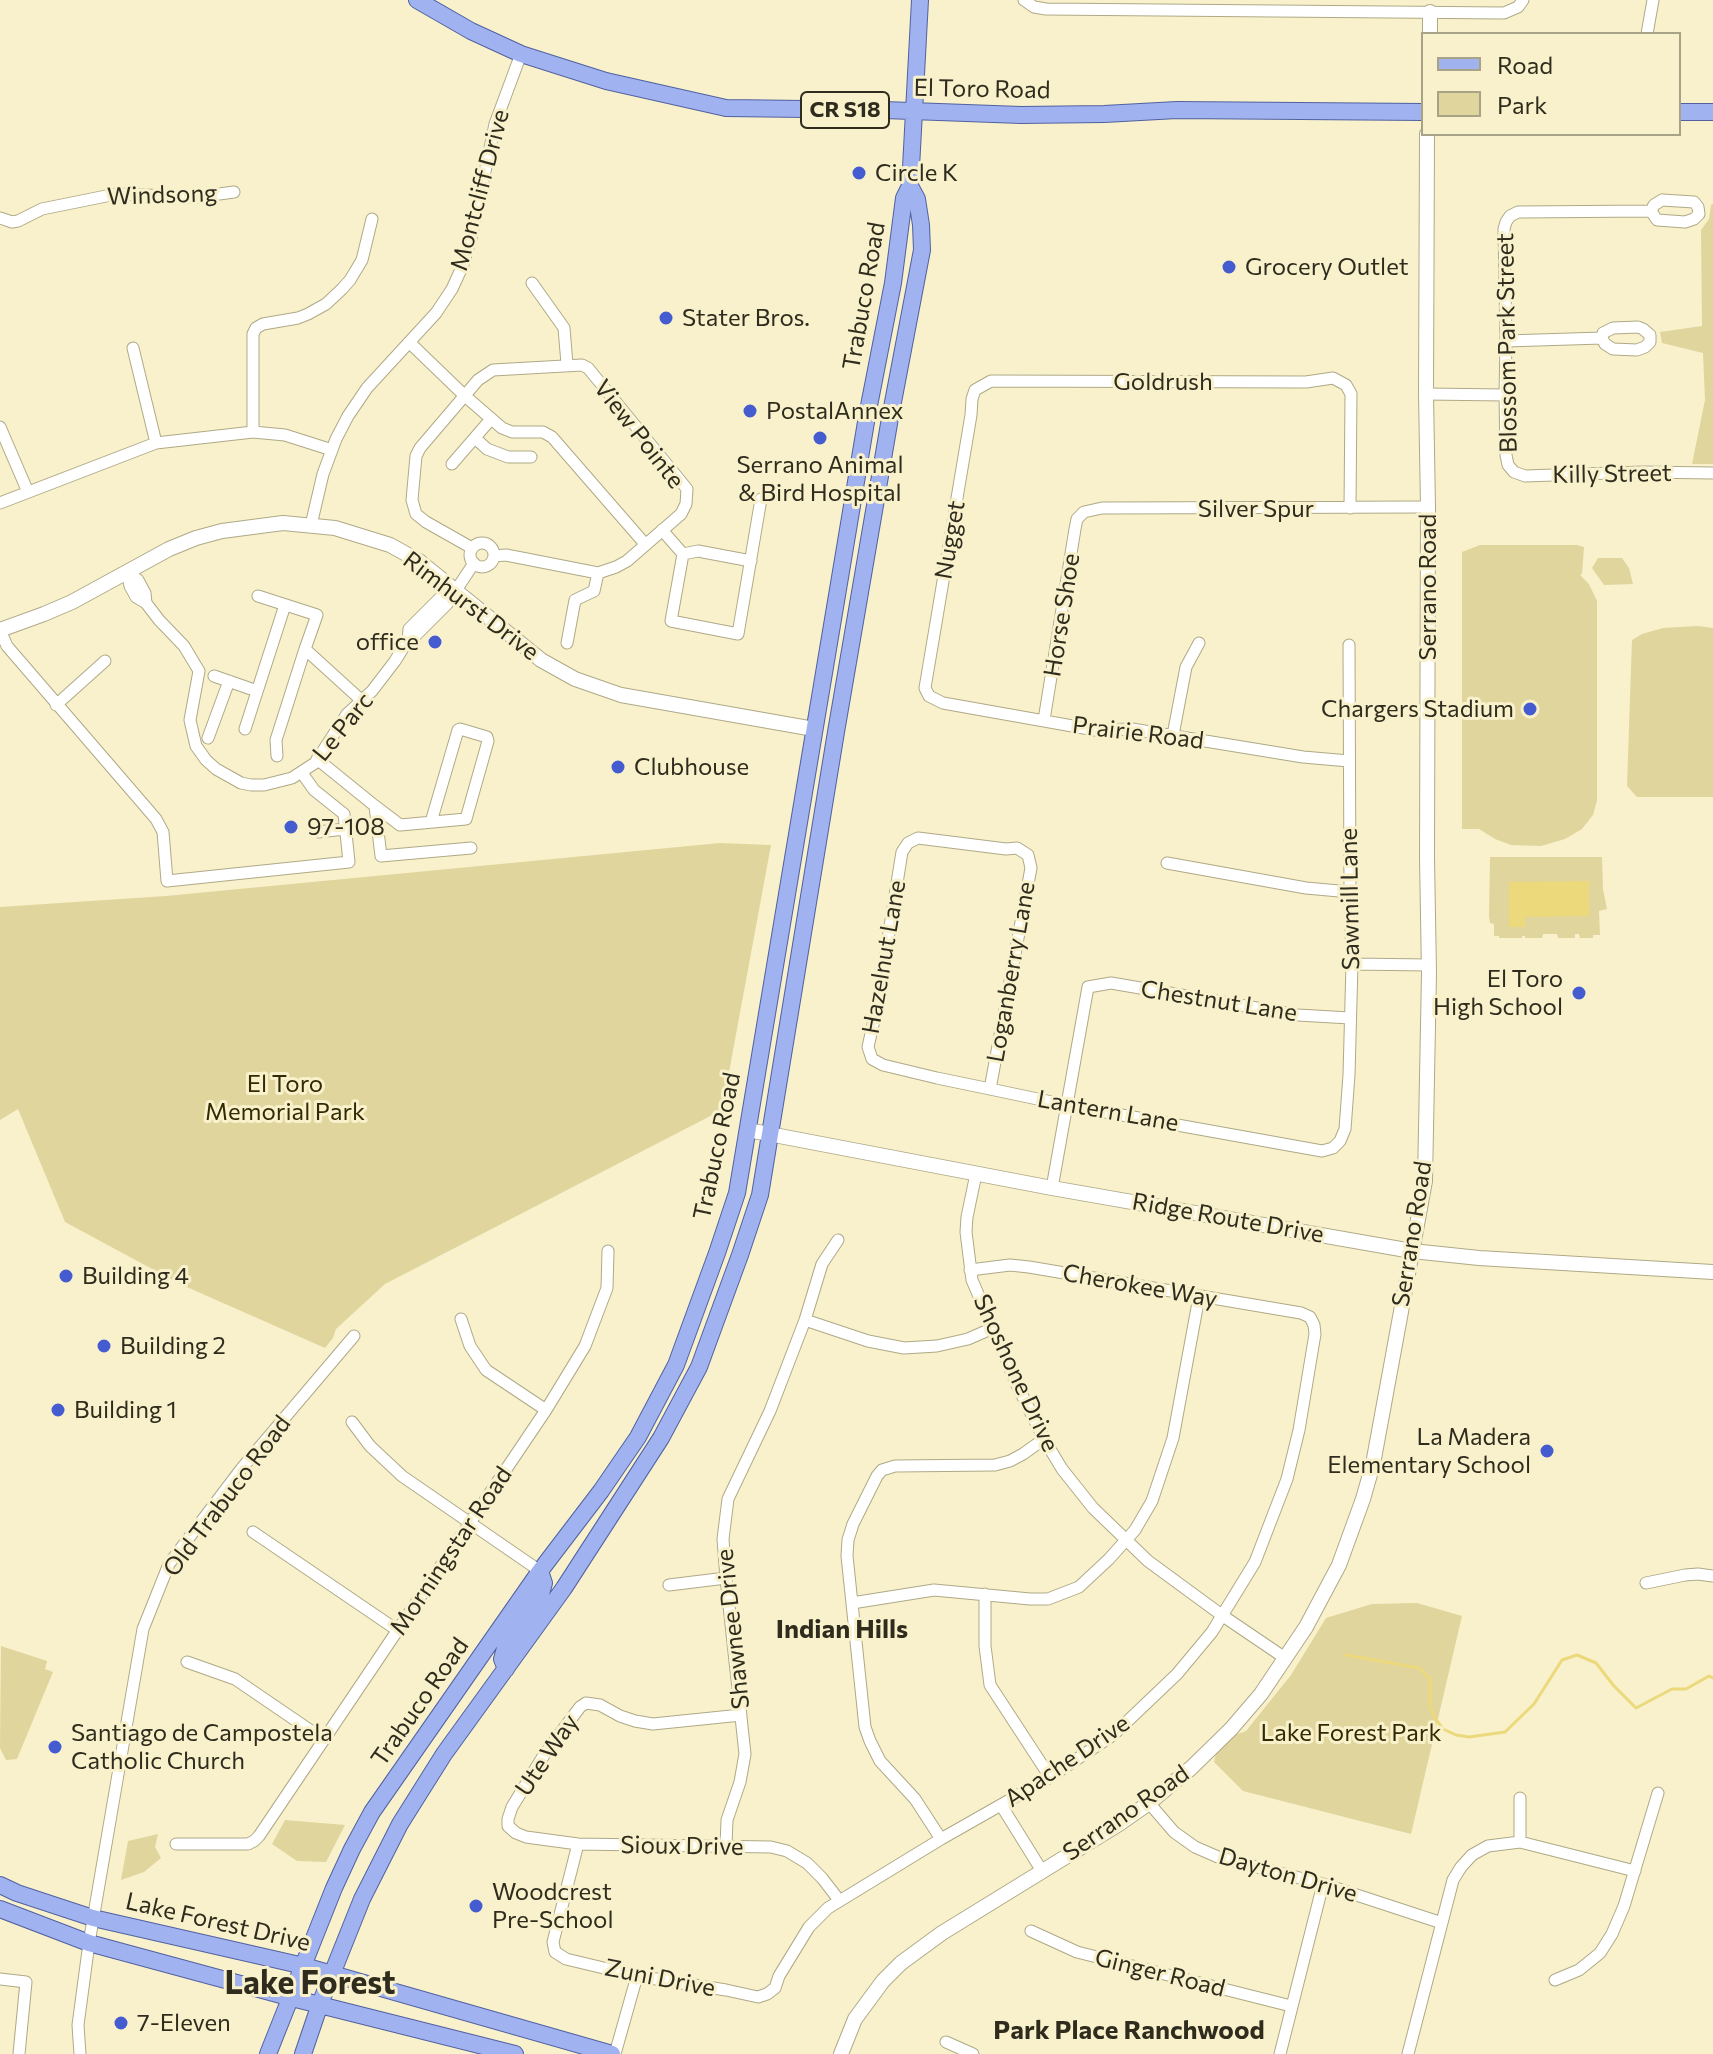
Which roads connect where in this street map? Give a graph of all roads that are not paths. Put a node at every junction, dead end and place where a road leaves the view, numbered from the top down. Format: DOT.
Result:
graph roads {
  1 [pos="417,0"];
  2 [pos="920,0"];
  3 [pos="1523,0"];
  4 [pos="1653,0"];
  5 [pos="1025,1"];
  6 [pos="1430,12"];
  7 [pos="1430,32"];
  8 [pos="1647,32"];
  9 [pos="521,54"];
  10 [pos="914,112"];
  11 [pos="1421,112"];
  12 [pos="1681,112"];
  13 [pos="1713,112"];
  14 [pos="1427,136"];
  15 [pos="910,186"];
  16 [pos="234,192"];
  17 [pos="1651,211"];
  18 [pos="0,218"];
  19 [pos="372,219"];
  20 [pos="532,283"];
  21 [pos="1602,338"];
  22 [pos="1506,341"];
  23 [pos="409,342"];
  24 [pos="133,348"];
  25 [pos="567,364"];
  26 [pos="981,387"];
  27 [pos="1426,394"];
  28 [pos="1505,395"];
  29 [pos="465,396"];
  30 [pos="867,416"];
  31 [pos="491,419"];
  32 [pos="0,427"];
  33 [pos="253,432"];
  34 [pos="475,438"];
  35 [pos="156,443"];
  36 [pos="332,450"];
  37 [pos="531,457"];
  38 [pos="452,464"];
  39 [pos="1512,470"];
  40 [pos="1713,473"];
  41 [pos="28,492"];
  42 [pos="761,499"];
  43 [pos="0,503"];
  44 [pos="1428,507"];
  45 [pos="1350,508"];
  46 [pos="1084,512"];
  47 [pos="311,525"];
  48 [pos="871,529"];
  49 [pos="662,530"];
  50 [pos="645,544"];
  51 [pos="472,548"];
  52 [pos="683,554"];
  53 [pos="494,556"];
  54 [pos="751,561"];
  55 [pos="474,563"];
  56 [pos="127,572"];
  57 [pos="598,573"];
  58 [pos="455,589"];
  59 [pos="258,596"];
  60 [pos="285,605"];
  61 [pos="0,630"];
  62 [pos="567,643"];
  63 [pos="1199,643"];
  64 [pos="1349,645"];
  65 [pos="305,649"];
  66 [pos="105,661"];
  67 [pos="847,668"];
  68 [pos="214,676"];
  69 [pos="229,681"];
  70 [pos="257,691"];
  71 [pos="929,696"];
  72 [pos="361,700"];
  73 [pos="56,705"];
  74 [pos="1044,720"];
  75 [pos="245,729"];
  76 [pos="814,729"];
  77 [pos="1173,735"];
  78 [pos="208,738"];
  79 [pos="277,756"];
  80 [pos="317,759"];
  81 [pos="1349,761"];
  82 [pos="302,773"];
  83 [pos="375,806"];
  84 [pos="431,822"];
  85 [pos="821,825"];
  86 [pos="345,829"];
  87 [pos="318,832"];
  88 [pos="471,848"];
  89 [pos="1028,855"];
  90 [pos="1167,863"];
  91 [pos="1350,892"];
  92 [pos="782,920"];
  93 [pos="1352,964"];
  94 [pos="1429,965"];
  95 [pos="792,1003"];
  96 [pos="1350,1018"];
  97 [pos="883,1065"];
  98 [pos="990,1089"];
  99 [pos="1066,1105"];
  100 [pos="748,1130"];
  101 [pos="771,1135"];
  102 [pos="1333,1148"];
  103 [pos="976,1174"];
  104 [pos="1052,1188"];
  105 [pos="838,1240"];
  106 [pos="608,1251"];
  107 [pos="1412,1251"];
  108 [pos="970,1270"];
  109 [pos="1713,1272"];
  110 [pos="1199,1297"];
  111 [pos="1310,1317"];
  112 [pos="461,1319"];
  113 [pos="805,1320"];
  114 [pos="993,1328"];
  115 [pos="354,1336"];
  116 [pos="546,1410"];
  117 [pos="352,1422"];
  118 [pos="1044,1439"];
  119 [pos="470,1524"];
  120 [pos="253,1532"];
  121 [pos="1126,1541"];
  122 [pos="540,1571"];
  123 [pos="1713,1576"];
  124 [pos="726,1578"];
  125 [pos="1646,1583"];
  126 [pos="669,1585"];
  127 [pos="985,1594"];
  128 [pos="852,1603"];
  129 [pos="1223,1616"];
  130 [pos="397,1630"];
  131 [pos="1285,1658"];
  132 [pos="187,1662"];
  133 [pos="506,1669"];
  134 [pos="741,1715"];
  135 [pos="323,1739"];
  136 [pos="1050,1777"];
  137 [pos="1658,1793"];
  138 [pos="1520,1798"];
  139 [pos="1149,1803"];
  140 [pos="1001,1805"];
  141 [pos="508,1826"];
  142 [pos="941,1839"];
  143 [pos="1520,1842"];
  144 [pos="176,1844"];
  145 [pos="578,1844"];
  146 [pos="726,1846"];
  147 [pos="1042,1871"];
  148 [pos="1635,1871"];
  149 [pos="1323,1884"];
  150 [pos="0,1885"];
  151 [pos="839,1900"];
  152 [pos="0,1909"];
  153 [pos="93,1918"];
  154 [pos="1442,1923"];
  155 [pos="1031,1931"];
  156 [pos="89,1943"];
  157 [pos="304,1966"];
  158 [pos="331,1975"];
  159 [pos="637,1976"];
  160 [pos="0,1979"];
  161 [pos="1555,1980"];
  162 [pos="767,1994"];
  163 [pos="292,1998"];
  164 [pos="320,2004"];
  165 [pos="1291,2006"];
  166 [pos="946,2042"];
  167 [pos="19,2054"];
  168 [pos="80,2054"];
  169 [pos="268,2054"];
  170 [pos="303,2054"];
  171 [pos="515,2054"];
  172 [pos="614,2054"];
  173 [pos="841,2054"];
  174 [pos="973,2054"];
  175 [pos="1280,2054"];
  176 [pos="1408,2054"];
  1 -- 9 [label="main road, El Toro Road / CR S18"];
  2 -- 10 [label="main road, Trabuco Road"];
  3 -- 6 [label="street"];
  4 -- 8 [label="street"];
  5 -- 6 [label="street"];
  6 -- 7 [label="street"];
  9 -- 10 [label="main road, El Toro Road / CR S18"];
  9 -- 23 [label="street, Montcliff Drive"];
  10 -- 11 [label="main road, El Toro Road / CR S18"];
  10 -- 15 [label="main road, Trabuco Road"];
  12 -- 13 [label="main road"];
  14 -- 27 [label="street, Serrano Road"];
  15 -- 30 [label="main road, Trabuco Road"];
  15 -- 48 [label="main road, Trabuco Road"];
  16 -- 18 [label="street, Windsong"];
  17 -- 22 [label="street, Blossom Park Street"];
  19 -- 33 [label="street"];
  20 -- 25 [label="street"];
  21 -- 22 [label="street"];
  22 -- 28 [label="street, Blossom Park Street"];
  23 -- 29 [label="street"];
  23 -- 36 [label="street, Montcliff Drive"];
  24 -- 35 [label="street"];
  25 -- 29 [label="street, View Pointe"];
  25 -- 49 [label="street, View Pointe"];
  26 -- 45 [label="street, Goldrush"];
  26 -- 71 [label="street, Nugget"];
  27 -- 28 [label="street"];
  27 -- 44 [label="street, Serrano Road"];
  28 -- 39 [label="street, Blossom Park Street"];
  29 -- 31 [label="street"];
  29 -- 51 [label="street, View Pointe"];
  30 -- 48 [label="main road"];
  30 -- 76 [label="main road, Trabuco Road"];
  31 -- 34 [label="street"];
  31 -- 50 [label="street"];
  32 -- 41 [label="street"];
  33 -- 35 [label="street"];
  33 -- 36 [label="street"];
  34 -- 37 [label="street"];
  34 -- 38 [label="street"];
  35 -- 41 [label="street"];
  36 -- 47 [label="street, Montcliff Drive"];
  39 -- 40 [label="street, Killy Street"];
  41 -- 43 [label="street"];
  42 -- 54 [label="street"];
  44 -- 45 [label="street, Silver Spur"];
  44 -- 94 [label="street, Serrano Road"];
  45 -- 46 [label="street, Silver Spur"];
  46 -- 74 [label="street, Horse Shoe"];
  47 -- 56 [label="street, Rimhurst Drive"];
  47 -- 58 [label="street, Rimhurst Drive"];
  48 -- 67 [label="main road, Trabuco Road"];
  49 -- 50 [label="street"];
  49 -- 52 [label="street"];
  50 -- 57 [label="street"];
  51 -- 53 [label="street"];
  51 -- 55 [label="street"];
  52 -- 54 [label="street"];
  52 -- 54 [label="street"];
  53 -- 55 [label="street"];
  53 -- 57 [label="street"];
  55 -- 58 [label="street, Le Parc"];
  56 -- 61 [label="street, Rimhurst Drive"];
  56 -- 82 [label="street, Le Parc"];
  57 -- 62 [label="street"];
  58 -- 72 [label="street, Le Parc"];
  58 -- 76 [label="street, Rimhurst Drive"];
  59 -- 60 [label="street"];
  60 -- 65 [label="street"];
  60 -- 70 [label="street"];
  61 -- 73 [label="street"];
  63 -- 77 [label="street"];
  64 -- 81 [label="street, Sawmill Lane"];
  65 -- 72 [label="street"];
  65 -- 79 [label="street"];
  66 -- 73 [label="street"];
  67 -- 76 [label="main road"];
  67 -- 85 [label="main road, Trabuco Road"];
  68 -- 69 [label="street"];
  69 -- 70 [label="street"];
  69 -- 78 [label="street"];
  70 -- 75 [label="street"];
  71 -- 74 [label="street, Prairie Road"];
  72 -- 80 [label="street, Le Parc"];
  73 -- 86 [label="street"];
  74 -- 77 [label="street, Prairie Road"];
  76 -- 85 [label="main road"];
  76 -- 92 [label="main road, Trabuco Road"];
  77 -- 81 [label="street, Prairie Road"];
  80 -- 82 [label="street, Le Parc"];
  80 -- 83 [label="street"];
  81 -- 91 [label="street, Sawmill Lane"];
  82 -- 86 [label="street"];
  83 -- 84 [label="street"];
  83 -- 88 [label="street"];
  84 -- 84 [label="street"];
  85 -- 95 [label="main road, Trabuco Road"];
  86 -- 87 [label="street"];
  89 -- 97 [label="street, Hazelnut Lane"];
  89 -- 98 [label="street, Loganberry Lane"];
  90 -- 91 [label="street"];
  91 -- 93 [label="street, Sawmill Lane"];
  92 -- 95 [label="main road"];
  92 -- 100 [label="main road, Trabuco Road"];
  93 -- 94 [label="street"];
  93 -- 96 [label="street, Sawmill Lane"];
  94 -- 107 [label="street, Serrano Road"];
  95 -- 101 [label="main road, Trabuco Road"];
  96 -- 99 [label="street, Chestnut Lane"];
  96 -- 102 [label="street, Sawmill Lane"];
  97 -- 98 [label="street, Lantern Lane"];
  98 -- 99 [label="street, Lantern Lane"];
  99 -- 102 [label="street, Lantern Lane"];
  99 -- 104 [label="street"];
  100 -- 101 [label="street, Ridge Route Drive"];
  100 -- 122 [label="main road, Trabuco Road"];
  101 -- 103 [label="street, Ridge Route Drive"];
  101 -- 133 [label="main road, Trabuco Road"];
  103 -- 104 [label="street, Ridge Route Drive"];
  103 -- 108 [label="street, Shoshone Drive"];
  104 -- 107 [label="street, Ridge Route Drive"];
  105 -- 113 [label="street, Shawnee Drive"];
  106 -- 116 [label="street, Morningstar Road"];
  107 -- 109 [label="street, Ridge Route Drive"];
  107 -- 131 [label="street, Serrano Road"];
  108 -- 110 [label="street, Cherokee Way"];
  108 -- 114 [label="street, Shoshone Drive"];
  110 -- 111 [label="street, Cherokee Way"];
  110 -- 121 [label="street"];
  111 -- 129 [label="street, Apache Drive"];
  112 -- 116 [label="street"];
  113 -- 114 [label="street"];
  113 -- 124 [label="street, Shawnee Drive"];
  114 -- 118 [label="street, Shoshone Drive"];
  115 -- 153 [label="street, Old Trabuco Road"];
  116 -- 119 [label="street, Morningstar Road"];
  117 -- 119 [label="street"];
  118 -- 121 [label="street, Shoshone Drive"];
  118 -- 128 [label="street"];
  119 -- 122 [label="street"];
  119 -- 130 [label="street, Morningstar Road"];
  120 -- 130 [label="street"];
  121 -- 127 [label="street"];
  121 -- 129 [label="street, Shoshone Drive"];
  122 -- 133 [label="main road"];
  122 -- 157 [label="main road, Trabuco Road"];
  123 -- 125 [label="street"];
  124 -- 126 [label="street"];
  124 -- 134 [label="street, Shawnee Drive"];
  127 -- 128 [label="street"];
  127 -- 136 [label="street"];
  128 -- 142 [label="street"];
  129 -- 131 [label="street, Shoshone Drive"];
  129 -- 136 [label="street, Apache Drive"];
  130 -- 135 [label="street, Morningstar Road"];
  131 -- 139 [label="street, Serrano Road"];
  132 -- 135 [label="street"];
  133 -- 158 [label="main road, Trabuco Road"];
  134 -- 141 [label="street, Ute Way"];
  134 -- 146 [label="street, Shawnee Drive"];
  135 -- 144 [label="street, Morningstar Road"];
  136 -- 140 [label="street, Apache Drive"];
  137 -- 148 [label="street"];
  138 -- 143 [label="street"];
  139 -- 147 [label="street, Serrano Road"];
  139 -- 149 [label="street, Dayton Drive"];
  140 -- 142 [label="street, Apache Drive"];
  140 -- 147 [label="street"];
  141 -- 145 [label="street, Sioux Drive"];
  142 -- 151 [label="street, Apache Drive"];
  143 -- 148 [label="street"];
  143 -- 154 [label="street"];
  145 -- 146 [label="street, Sioux Drive"];
  145 -- 159 [label="street, Zuni Drive"];
  146 -- 151 [label="street, Sioux Drive"];
  147 -- 173 [label="street, Serrano Road"];
  148 -- 161 [label="street"];
  149 -- 154 [label="street, Dayton Drive"];
  149 -- 165 [label="street"];
  150 -- 153 [label="main road, Lake Forest Drive"];
  151 -- 162 [label="street, Apache Drive"];
  152 -- 156 [label="main road"];
  153 -- 156 [label="street, Old Trabuco Road"];
  153 -- 157 [label="main road, Lake Forest Drive"];
  154 -- 176 [label="street"];
  155 -- 165 [label="street, Ginger Road"];
  156 -- 163 [label="main road"];
  156 -- 168 [label="street, Old Trabuco Road"];
  157 -- 158 [label="main road, Lake Forest Drive"];
  157 -- 163 [label="main road, Trabuco Road"];
  158 -- 164 [label="main road, Trabuco Road"];
  158 -- 172 [label="main road, Lake Forest Drive"];
  159 -- 162 [label="street, Zuni Drive"];
  159 -- 172 [label="street"];
  160 -- 167 [label="street"];
  163 -- 164 [label="main road"];
  163 -- 169 [label="main road, Trabuco Road"];
  164 -- 170 [label="main road, Trabuco Road"];
  164 -- 171 [label="main road"];
  165 -- 175 [label="street"];
  166 -- 174 [label="street"];
}
